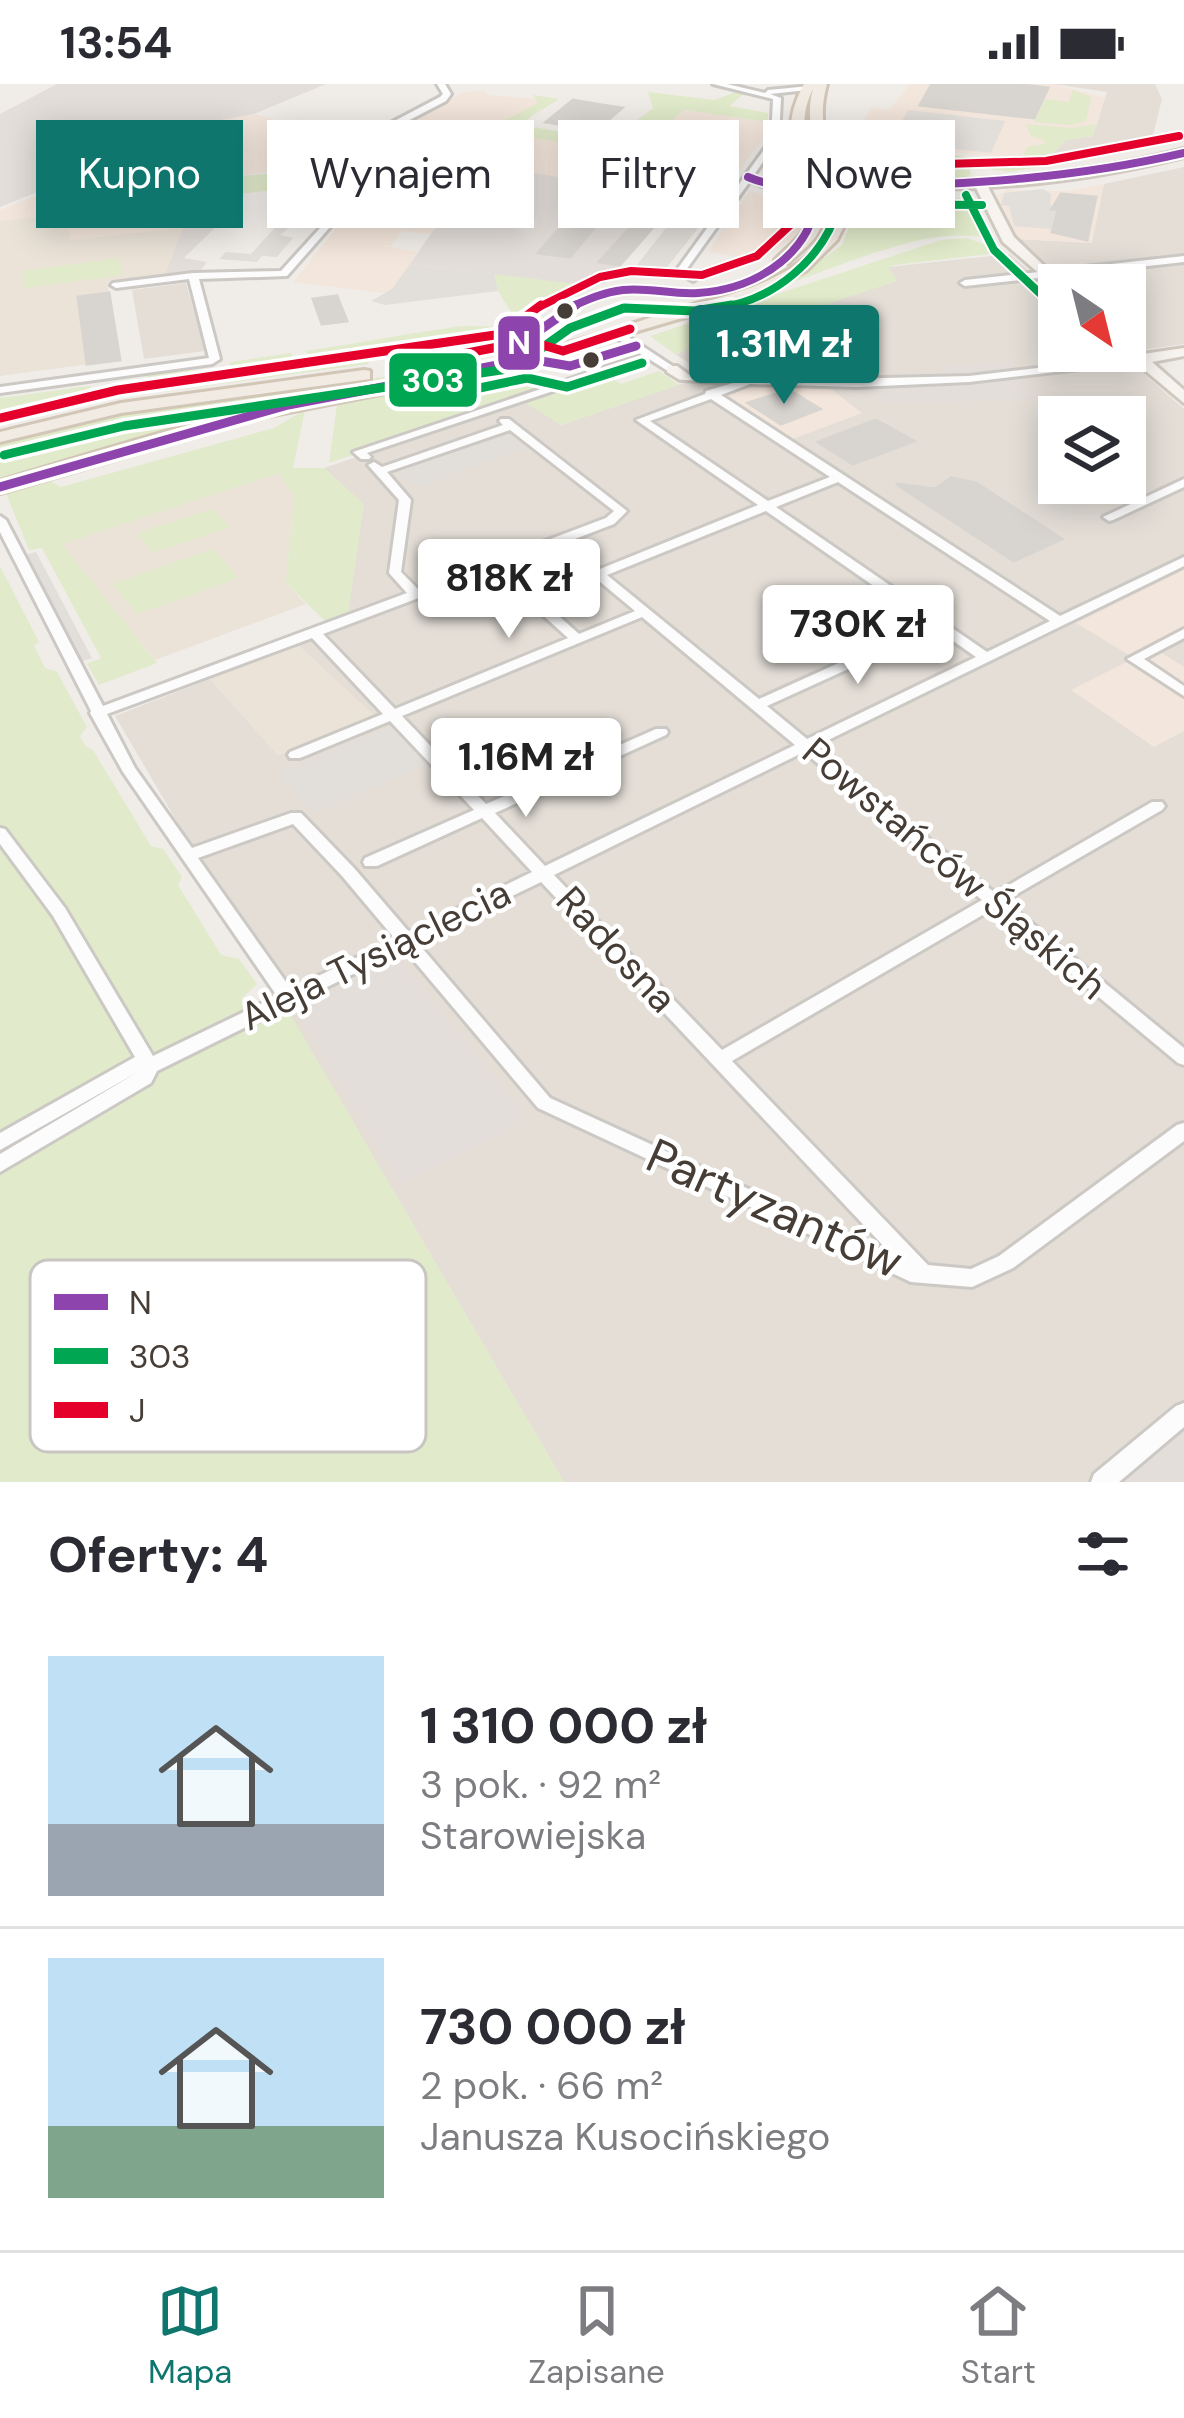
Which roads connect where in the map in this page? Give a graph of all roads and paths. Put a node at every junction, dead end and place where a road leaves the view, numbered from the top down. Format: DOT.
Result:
graph roads {
  1 [pos="441,84"];
  2 [pos="717,84"];
  3 [pos="812,85"];
  4 [pos="759,91"];
  5 [pos="793,120"];
  6 [pos="811,120"];
  7 [pos="1184,152"];
  8 [pos="748,177"];
  9 [pos="763,184"];
  10 [pos="955,187"];
  11 [pos="982,187"];
  12 [pos="812,228"];
  13 [pos="833,228"];
  14 [pos="1184,259"];
  15 [pos="1146,265"];
  16 [pos="1038,268"];
  17 [pos="1038,274"];
  18 [pos="193,276"];
  19 [pos="693,278"];
  20 [pos="965,283"];
  21 [pos="116,285"];
  22 [pos="617,334"];
  23 [pos="780,348"];
  24 [pos="1184,352"];
  25 [pos="764,354"];
  26 [pos="650,356"];
  27 [pos="1146,358"];
  28 [pos="1146,364"];
  29 [pos="1044,372"];
  30 [pos="679,373"];
  31 [pos="707,379"];
  32 [pos="747,382"];
  33 [pos="796,383"];
  34 [pos="0,390"];
  35 [pos="713,395"];
  36 [pos="1184,398"];
  37 [pos="500,418"];
  38 [pos="0,436"];
  39 [pos="373,464"];
  40 [pos="839,477"];
  41 [pos="1184,483"];
  42 [pos="0,487"];
  43 [pos="768,506"];
  44 [pos="1109,517"];
  45 [pos="0,520"];
  46 [pos="558,541"];
  47 [pos="1184,561"];
  48 [pos="494,566"];
  49 [pos="598,574"];
  50 [pos="416,595"];
  51 [pos="644,612"];
  52 [pos="1059,621"];
  53 [pos="937,623"];
  54 [pos="314,632"];
  55 [pos="1184,633"];
  56 [pos="578,639"];
  57 [pos="984,656"];
  58 [pos="1184,692"];
  59 [pos="758,705"];
  60 [pos="97,713"];
  61 [pos="394,716"];
  62 [pos="661,731"];
  63 [pos="806,744"];
  64 [pos="295,755"];
  65 [pos="1156,806"];
  66 [pos="484,810"];
  67 [pos="0,833"];
  68 [pos="187,856"];
  69 [pos="371,862"];
  70 [pos="544,871"];
  71 [pos="992,898"];
  72 [pos="404,939"];
  73 [pos="286,997"];
  74 [pos="1184,1058"];
  75 [pos="721,1059"];
  76 [pos="149,1066"];
  77 [pos="1184,1131"];
  78 [pos="0,1142"];
  79 [pos="0,1164"];
  80 [pos="924,1274"];
  81 [pos="1184,1413"];
  82 [pos="1102,1482"];
  1 -- 18 [label="street"];
  2 -- 4 [label="street"];
  3 -- 4 [label="street"];
  3 -- 5 [label="main road"];
  3 -- 6 [label="main road"];
  4 -- 8 [label="street"];
  7 -- 11 [label="street"];
  8 -- 9 [label="street"];
  8 -- 19 [label="street"];
  10 -- 11 [label="street"];
  11 -- 16 [label="street"];
  12 -- 38 [label="main road"];
  13 -- 22 [label="main road"];
  14 -- 15 [label="street"];
  17 -- 20 [label="street"];
  18 -- 21 [label="street"];
  18 -- 34 [label="street"];
  22 -- 26 [label="street"];
  22 -- 42 [label="main road"];
  23 -- 25 [label="street"];
  24 -- 27 [label="street"];
  25 -- 31 [label="street"];
  25 -- 33 [label="street"];
  26 -- 30 [label="street"];
  26 -- 37 [label="street"];
  28 -- 36 [label="street"];
  29 -- 33 [label="street"];
  30 -- 31 [label="street"];
  30 -- 35 [label="street"];
  31 -- 32 [label="street"];
  32 -- 33 [label="street"];
  32 -- 35 [label="street"];
  35 -- 40 [label="street"];
  35 -- 43 [label="street"];
  37 -- 39 [label="street"];
  37 -- 39 [label="street"];
  37 -- 46 [label="street"];
  39 -- 50 [label="street"];
  40 -- 43 [label="street"];
  40 -- 52 [label="street"];
  41 -- 44 [label="street"];
  43 -- 49 [label="street"];
  43 -- 53 [label="street"];
  45 -- 60 [label="street"];
  46 -- 48 [label="street"];
  46 -- 49 [label="street, Powstańców Śląskich"];
  47 -- 52 [label="street, Aleja Tysiąclecia"];
  48 -- 50 [label="street"];
  48 -- 56 [label="street"];
  49 -- 51 [label="street, Powstańców Śląskich"];
  50 -- 54 [label="street"];
  51 -- 56 [label="street"];
  51 -- 59 [label="street, Powstańców Śląskich"];
  52 -- 57 [label="street, Aleja Tysiąclecia"];
  53 -- 57 [label="street"];
  53 -- 59 [label="street"];
  54 -- 60 [label="street"];
  54 -- 61 [label="street, Radosna"];
  55 -- 58 [label="street"];
  56 -- 61 [label="street"];
  57 -- 63 [label="street, Aleja Tysiąclecia"];
  59 -- 63 [label="street, Powstańców Śląskich"];
  60 -- 68 [label="street"];
  61 -- 64 [label="street"];
  61 -- 66 [label="street, Radosna"];
  62 -- 66 [label="street"];
  63 -- 70 [label="street, Aleja Tysiąclecia"];
  63 -- 71 [label="street, Powstańców Śląskich"];
  65 -- 71 [label="street"];
  66 -- 69 [label="street"];
  66 -- 70 [label="street, Radosna"];
  67 -- 76 [label="street"];
  68 -- 72 [label="street, Partyzantów"];
  68 -- 73 [label="street"];
  70 -- 72 [label="street, Aleja Tysiąclecia"];
  70 -- 75 [label="street, Radosna"];
  71 -- 74 [label="street, Powstańców Śląskich"];
  71 -- 75 [label="street"];
  72 -- 73 [label="street, Aleja Tysiąclecia"];
  72 -- 80 [label="street, Partyzantów"];
  73 -- 76 [label="street, Aleja Tysiąclecia"];
  75 -- 80 [label="street, Radosna"];
  76 -- 78 [label="street, Aleja Tysiąclecia"];
  76 -- 79 [label="street, Aleja Tysiąclecia"];
  77 -- 80 [label="street, Partyzantów"];
  81 -- 82 [label="street"];
}
